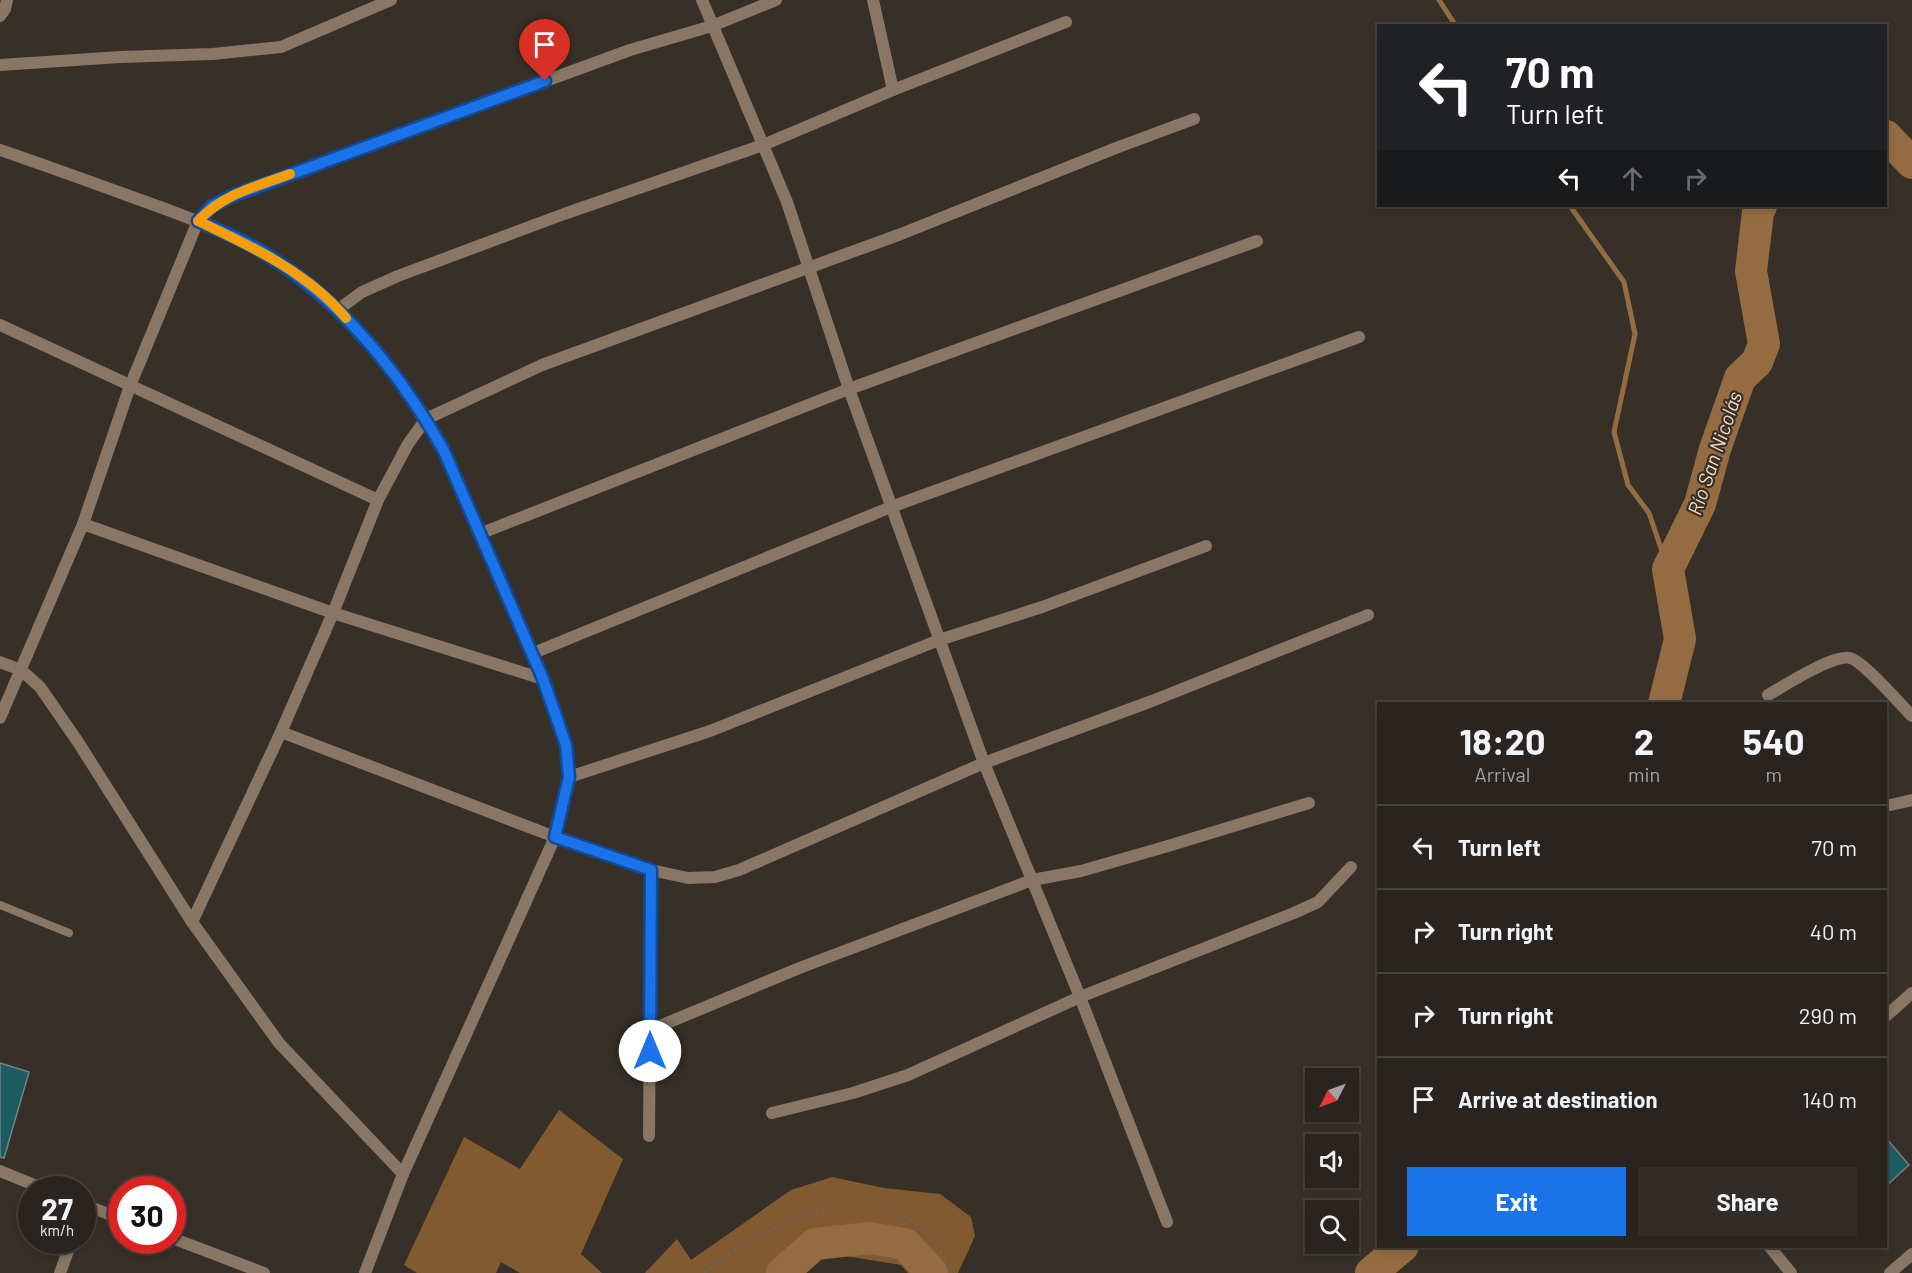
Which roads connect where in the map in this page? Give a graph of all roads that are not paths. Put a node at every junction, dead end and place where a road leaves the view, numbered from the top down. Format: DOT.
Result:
graph roads {
  1 [pos="7,0"];
  2 [pos="391,0"];
  3 [pos="702,0"];
  4 [pos="777,0"];
  5 [pos="873,0"];
  6 [pos="0,16"];
  7 [pos="1066,22"];
  8 [pos="712,26"];
  9 [pos="0,65"];
  10 [pos="893,90"];
  11 [pos="1194,119"];
  12 [pos="763,145"];
  13 [pos="0,150"];
  14 [pos="198,221"];
  15 [pos="1257,242"];
  16 [pos="808,266"];
  17 [pos="339,309"];
  18 [pos="0,325"];
  19 [pos="1359,337"];
  20 [pos="130,386"];
  21 [pos="849,389"];
  22 [pos="426,419"];
  23 [pos="378,500"];
  24 [pos="891,507"];
  25 [pos="83,524"];
  26 [pos="479,534"];
  27 [pos="1206,546"];
  28 [pos="333,613"];
  29 [pos="1368,615"];
  30 [pos="939,640"];
  31 [pos="531,654"];
  32 [pos="0,662"];
  33 [pos="21,670"];
  34 [pos="543,679"];
  35 [pos="1768,695"];
  36 [pos="1912,716"];
  37 [pos="0,718"];
  38 [pos="281,732"];
  39 [pos="984,763"];
  40 [pos="569,777"];
  41 [pos="1912,800"];
  42 [pos="1309,803"];
  43 [pos="1887,807"];
  44 [pos="555,837"];
  45 [pos="1351,867"];
  46 [pos="651,870"];
  47 [pos="1032,880"];
  48 [pos="0,905"];
  49 [pos="192,922"];
  50 [pos="69,933"];
  51 [pos="1912,993"];
  52 [pos="1080,997"];
  53 [pos="1887,1015"];
  54 [pos="650,1030"];
  55 [pos="772,1113"];
  56 [pos="649,1136"];
  57 [pos="0,1170"];
  58 [pos="403,1174"];
  59 [pos="18,1178"];
  60 [pos="1167,1222"];
  61 [pos="186,1243"];
  62 [pos="1771,1248"];
  63 [pos="67,1254"];
  64 [pos="1912,1254"];
  65 [pos="60,1273"];
  66 [pos="264,1273"];
  67 [pos="365,1273"];
  68 [pos="1791,1273"];
  69 [pos="1890,1273"];
  1 -- 6 [label="street"];
  2 -- 9 [label="street"];
  3 -- 8 [label="street"];
  4 -- 8 [label="street"];
  5 -- 10 [label="street"];
  7 -- 10 [label="street"];
  8 -- 12 [label="street"];
  8 -- 14 [label="street"];
  10 -- 12 [label="street"];
  11 -- 16 [label="street"];
  12 -- 16 [label="street"];
  12 -- 17 [label="street"];
  13 -- 14 [label="street"];
  14 -- 17 [label="street"];
  14 -- 20 [label="street"];
  15 -- 21 [label="street"];
  16 -- 21 [label="street"];
  16 -- 22 [label="street"];
  17 -- 22 [label="street"];
  18 -- 20 [label="street"];
  19 -- 24 [label="street"];
  20 -- 23 [label="street"];
  20 -- 25 [label="street"];
  21 -- 24 [label="street"];
  21 -- 26 [label="street"];
  22 -- 23 [label="street"];
  22 -- 26 [label="street"];
  23 -- 28 [label="street"];
  24 -- 30 [label="street"];
  24 -- 31 [label="street"];
  25 -- 28 [label="street"];
  25 -- 33 [label="street"];
  26 -- 31 [label="street"];
  27 -- 30 [label="street"];
  28 -- 34 [label="street"];
  28 -- 38 [label="street"];
  29 -- 39 [label="street"];
  30 -- 39 [label="street"];
  30 -- 40 [label="street"];
  31 -- 34 [label="street"];
  32 -- 33 [label="street"];
  33 -- 37 [label="street"];
  33 -- 49 [label="street"];
  34 -- 40 [label="street"];
  35 -- 36 [label="street"];
  38 -- 44 [label="street"];
  38 -- 49 [label="street"];
  39 -- 46 [label="street"];
  39 -- 47 [label="street"];
  40 -- 44 [label="street"];
  41 -- 43 [label="street"];
  42 -- 47 [label="street"];
  44 -- 46 [label="street"];
  44 -- 58 [label="street"];
  45 -- 52 [label="street"];
  46 -- 54 [label="street"];
  47 -- 52 [label="street"];
  47 -- 54 [label="street"];
  48 -- 50 [label="lane"];
  49 -- 58 [label="street"];
  51 -- 53 [label="street"];
  52 -- 55 [label="street"];
  52 -- 60 [label="street"];
  54 -- 56 [label="street"];
  57 -- 59 [label="street"];
  58 -- 67 [label="street"];
  61 -- 66 [label="street"];
  62 -- 68 [label="street"];
  63 -- 65 [label="street"];
  64 -- 69 [label="street"];
}
